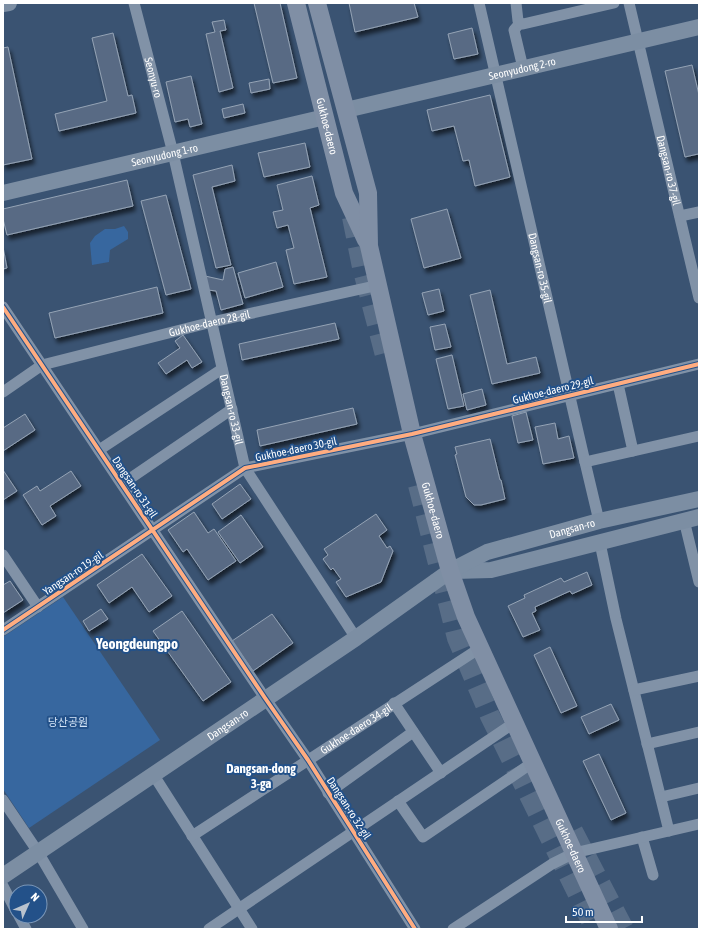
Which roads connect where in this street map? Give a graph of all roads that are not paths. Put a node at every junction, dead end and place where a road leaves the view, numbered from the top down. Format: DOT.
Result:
graph roads {
  1 [pos="9,3"];
  2 [pos="134,3"];
  3 [pos="296,3"];
  4 [pos="317,3"];
  5 [pos="479,3"];
  6 [pos="516,3"];
  7 [pos="614,3"];
  8 [pos="629,3"];
  9 [pos="3,4"];
  10 [pos="520,23"];
  11 [pos="699,27"];
  12 [pos="639,41"];
  13 [pos="523,68"];
  14 [pos="496,75"];
  15 [pos="346,110"];
  16 [pos="325,117"];
  17 [pos="173,153"];
  18 [pos="3,193"];
  19 [pos="699,212"];
  20 [pos="680,216"];
  21 [pos="369,246"];
  22 [pos="378,285"];
  23 [pos="699,298"];
  24 [pos="3,307"];
  25 [pos="212,322"];
  26 [pos="699,364"];
  27 [pos="42,366"];
  28 [pos="222,369"];
  29 [pos="618,384"];
  30 [pos="3,392"];
  31 [pos="570,396"];
  32 [pos="232,409"];
  33 [pos="412,434"];
  34 [pos="699,436"];
  35 [pos="99,450"];
  36 [pos="633,451"];
  37 [pos="585,462"];
  38 [pos="245,468"];
  39 [pos="122,484"];
  40 [pos="692,500"];
  41 [pos="599,520"];
  42 [pos="686,520"];
  43 [pos="153,530"];
  44 [pos="600,543"];
  45 [pos="3,555"];
  46 [pos="450,571"];
  47 [pos="699,582"];
  48 [pos="38,607"];
  49 [pos="3,630"];
  50 [pos="356,638"];
  51 [pos="480,648"];
  52 [pos="699,676"];
  53 [pos="634,690"];
  54 [pos="265,698"];
  55 [pos="394,703"];
  56 [pos="514,723"];
  57 [pos="413,732"];
  58 [pos="699,732"];
  59 [pos="647,744"];
  60 [pos="308,760"];
  61 [pos="532,763"];
  62 [pos="440,773"];
  63 [pos="153,774"];
  64 [pos="699,788"];
  65 [pos="328,793"];
  66 [pos="661,797"];
  67 [pos="3,800"];
  68 [pos="398,801"];
  69 [pos="699,824"];
  70 [pos="669,831"];
  71 [pos="353,832"];
  72 [pos="192,836"];
  73 [pos="642,837"];
  74 [pos="38,852"];
  75 [pos="574,853"];
  76 [pos="653,875"];
  77 [pos="3,876"];
  78 [pos="3,886"];
  79 [pos="8,896"];
  80 [pos="239,908"];
  81 [pos="83,929"];
  82 [pos="208,929"];
  83 [pos="252,929"];
  84 [pos="415,929"];
  85 [pos="453,929"];
  86 [pos="609,929"];
  1 -- 9 [label="main road"];
  2 -- 17 [label="street, Seonyu-ro"];
  3 -- 16 [label="main road, Gukhoe-daero"];
  4 -- 15 [label="main road, Gukhoe-daero"];
  5 -- 14 [label="street, Dangsan-ro 35-gil"];
  6 -- 10 [label="street"];
  7 -- 10 [label="street"];
  8 -- 12 [label="street, Dangsan-ro 37-gil"];
  10 -- 13 [label="street"];
  11 -- 12 [label="main road, Seonyudong 2-ro"];
  12 -- 13 [label="main road, Seonyudong 2-ro"];
  12 -- 20 [label="street, Dangsan-ro 37-gil"];
  13 -- 14 [label="main road, Seonyudong 2-ro"];
  14 -- 15 [label="main road, Seonyudong 2-ro"];
  14 -- 31 [label="street, Dangsan-ro 35-gil"];
  15 -- 21 [label="main road, Gukhoe-daero"];
  16 -- 17 [label="main road, Seonyudong 1-ro"];
  16 -- 21 [label="main road, Gukhoe-daero"];
  17 -- 18 [label="main road, Seonyudong 1-ro"];
  17 -- 25 [label="street, Dangsan-ro 33-gil"];
  19 -- 20 [label="street"];
  20 -- 23 [label="street, Dangsan-ro 37-gil"];
  21 -- 22 [label="main road, Gukhoe-daero"];
  22 -- 25 [label="street, Gukhoe-daero 28-gil"];
  22 -- 33 [label="main road, Gukhoe-daero"];
  24 -- 27 [label="street, Dangsan-ro 31-gil"];
  25 -- 27 [label="street, Gukhoe-daero 28-gil"];
  25 -- 28 [label="street, Dangsan-ro 33-gil"];
  26 -- 29 [label="street, Gukhoe-daero 29-gil"];
  27 -- 30 [label="street, Gukhoe-daero 28-gil"];
  27 -- 35 [label="street, Dangsan-ro 31-gil"];
  28 -- 32 [label="street, Dangsan-ro 33-gil"];
  28 -- 35 [label="street, Dangsan-ro 31-gil"];
  29 -- 31 [label="street, Gukhoe-daero 29-gil"];
  29 -- 36 [label="street"];
  31 -- 33 [label="street, Gukhoe-daero 29-gil"];
  31 -- 37 [label="street, Dangsan-ro 35-gil"];
  32 -- 38 [label="street, Dangsan-ro 33-gil"];
  32 -- 39 [label="street, Dangsan-ro 31-gil"];
  33 -- 38 [label="street, Gukhoe-daero 30-gil"];
  33 -- 46 [label="main road, Gukhoe-daero"];
  34 -- 36 [label="street"];
  35 -- 39 [label="street, Dangsan-ro 31-gil"];
  36 -- 37 [label="street"];
  37 -- 41 [label="street, Dangsan-ro 35-gil"];
  38 -- 43 [label="street, Gukhoe-daero 30-gil"];
  38 -- 50 [label="street, Dangsan-ro 33-gil"];
  39 -- 43 [label="street, Dangsan-ro 31-gil"];
  40 -- 41 [label="main road, Dangsan-ro"];
  40 -- 42 [label="main road, Dangsan-ro"];
  41 -- 46 [label="main road, Dangsan-ro"];
  42 -- 44 [label="main road, Dangsan-ro"];
  42 -- 47 [label="street"];
  43 -- 48 [label="street, Yangsan-ro 19-gil"];
  43 -- 54 [label="street, Dangsan-ro 31-gil"];
  44 -- 46 [label="main road, Dangsan-ro"];
  44 -- 53 [label="street"];
  45 -- 48 [label="street"];
  46 -- 50 [label="main road, Dangsan-ro"];
  46 -- 51 [label="main road, Gukhoe-daero"];
  48 -- 49 [label="street, Yangsan-ro 19-gil"];
  50 -- 54 [label="main road, Dangsan-ro"];
  51 -- 55 [label="street, Gukhoe-daero 34-gil"];
  51 -- 56 [label="main road, Gukhoe-daero"];
  52 -- 53 [label="street"];
  53 -- 59 [label="street"];
  54 -- 60 [label="street, Dangsan-ro 32-gil"];
  54 -- 63 [label="main road, Dangsan-ro"];
  55 -- 57 [label="street"];
  55 -- 60 [label="street, Gukhoe-daero 34-gil"];
  56 -- 61 [label="main road, Gukhoe-daero"];
  56 -- 62 [label="street"];
  57 -- 62 [label="street"];
  57 -- 65 [label="street, Dangsan-ro 32-gil"];
  58 -- 59 [label="street"];
  59 -- 66 [label="street"];
  60 -- 65 [label="street, Dangsan-ro 32-gil"];
  60 -- 72 [label="street, Gukhoe-daero 34-gil"];
  61 -- 68 [label="street"];
  61 -- 75 [label="main road, Gukhoe-daero"];
  62 -- 68 [label="street"];
  63 -- 72 [label="street"];
  63 -- 74 [label="main road, Dangsan-ro"];
  64 -- 66 [label="street"];
  65 -- 71 [label="street, Dangsan-ro 32-gil"];
  66 -- 70 [label="street"];
  67 -- 74 [label="street"];
  68 -- 71 [label="street"];
  69 -- 70 [label="street"];
  70 -- 73 [label="street"];
  71 -- 80 [label="street"];
  71 -- 84 [label="street, Dangsan-ro 32-gil"];
  72 -- 80 [label="street"];
  73 -- 75 [label="street"];
  73 -- 76 [label="street"];
  74 -- 77 [label="main road, Dangsan-ro"];
  74 -- 81 [label="street"];
  75 -- 85 [label="street"];
  75 -- 86 [label="main road, Gukhoe-daero"];
  78 -- 79 [label="street"];
  80 -- 82 [label="street"];
  80 -- 83 [label="street"];
}
